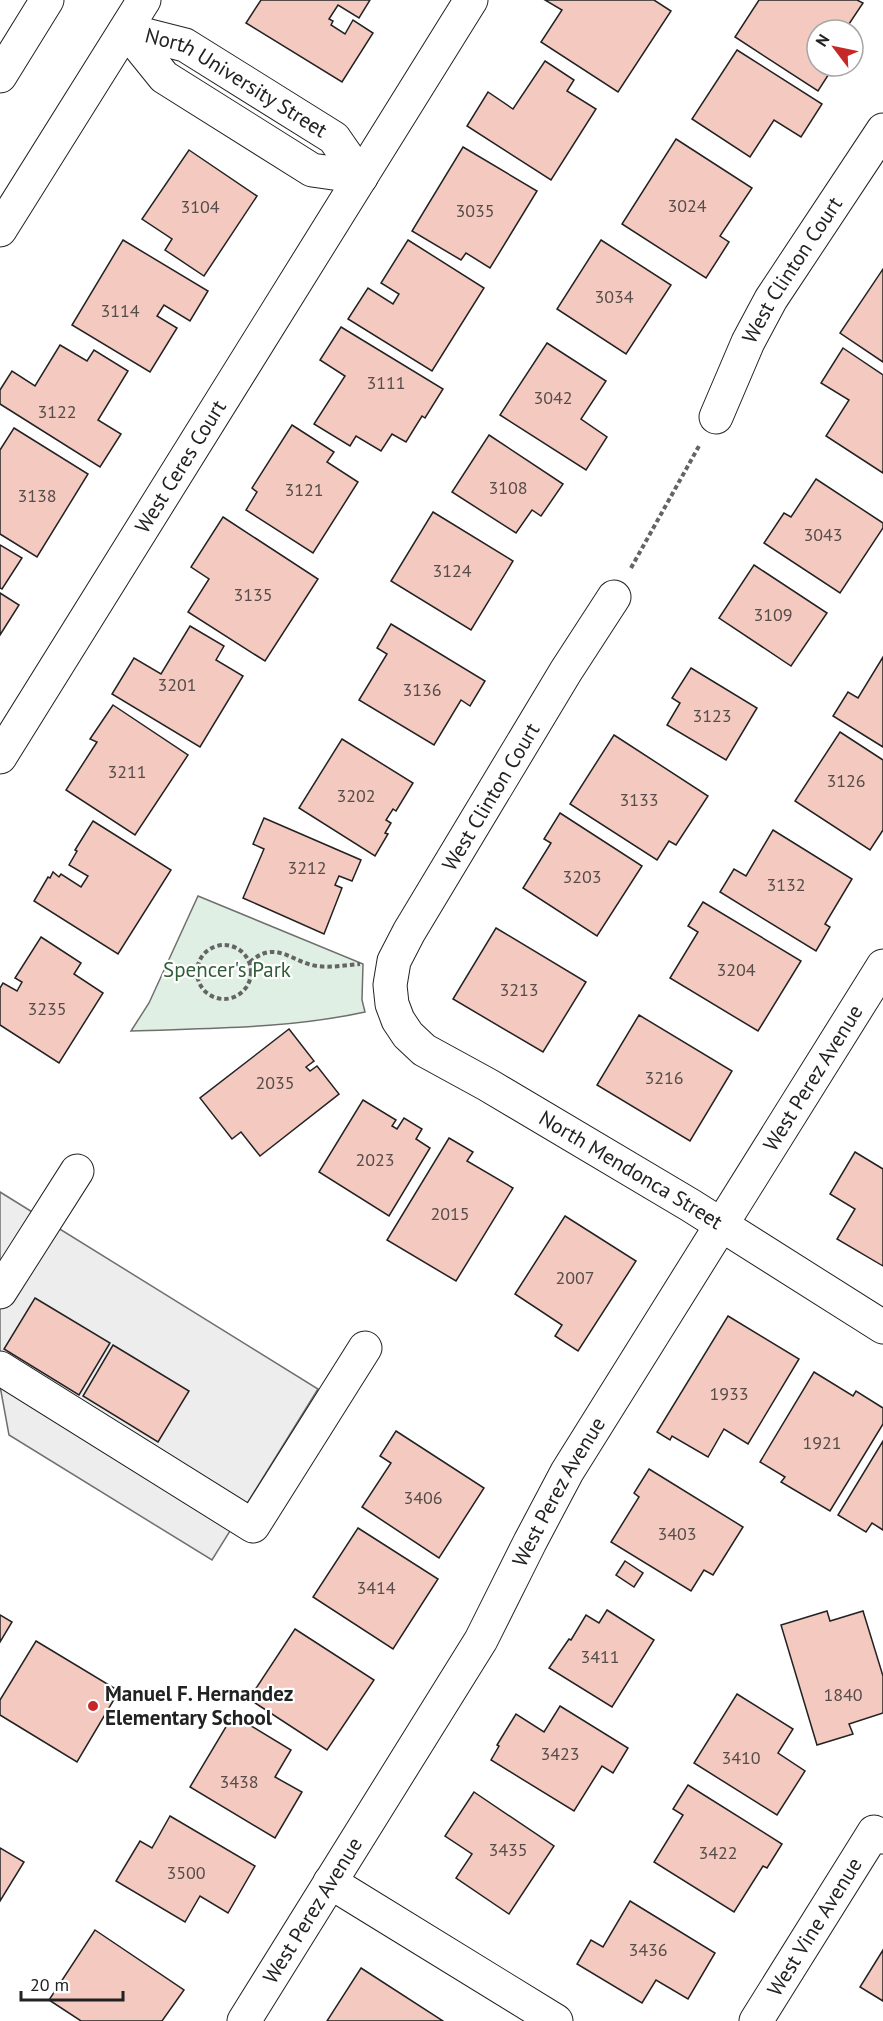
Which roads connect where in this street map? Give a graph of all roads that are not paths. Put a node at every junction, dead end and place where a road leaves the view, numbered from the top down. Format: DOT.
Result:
graph roads {
  1 [pos="47,0"];
  2 [pos="144,0"];
  3 [pos="471,0"];
  4 [pos="126,30"];
  5 [pos="0,76"];
  6 [pos="883,130"];
  7 [pos="361,177"];
  8 [pos="0,230"];
  9 [pos="716,417"];
  10 [pos="614,597"];
  11 [pos="0,757"];
  12 [pos="883,966"];
  13 [pos="392,1005"];
  14 [pos="77,1171"];
  15 [pos="721,1225"];
  16 [pos="0,1292"];
  17 [pos="883,1327"];
  18 [pos="364,1348"];
  19 [pos="0,1368"];
  20 [pos="879,1835"];
  21 [pos="330,1882"];
  22 [pos="244,2021"];
  23 [pos="556,2021"];
  24 [pos="756,2021"];
  1 -- 5 [label="street"];
  2 -- 4 [label="street"];
  3 -- 7 [label="street, West Ceres Court"];
  4 -- 7 [label="street, North University Street"];
  4 -- 8 [label="street"];
  6 -- 9 [label="street, West Clinton Court"];
  7 -- 11 [label="street, West Ceres Court"];
  10 -- 13 [label="street, West Clinton Court"];
  12 -- 15 [label="street, West Perez Avenue"];
  13 -- 15 [label="street, North Mendonca Street"];
  14 -- 16 [label="street"];
  15 -- 17 [label="street, North Mendonca Street"];
  15 -- 21 [label="street, West Perez Avenue"];
  18 -- 19 [label="street"];
  20 -- 24 [label="street, West Vine Avenue"];
  21 -- 22 [label="street, West Perez Avenue"];
  21 -- 23 [label="street"];
}
